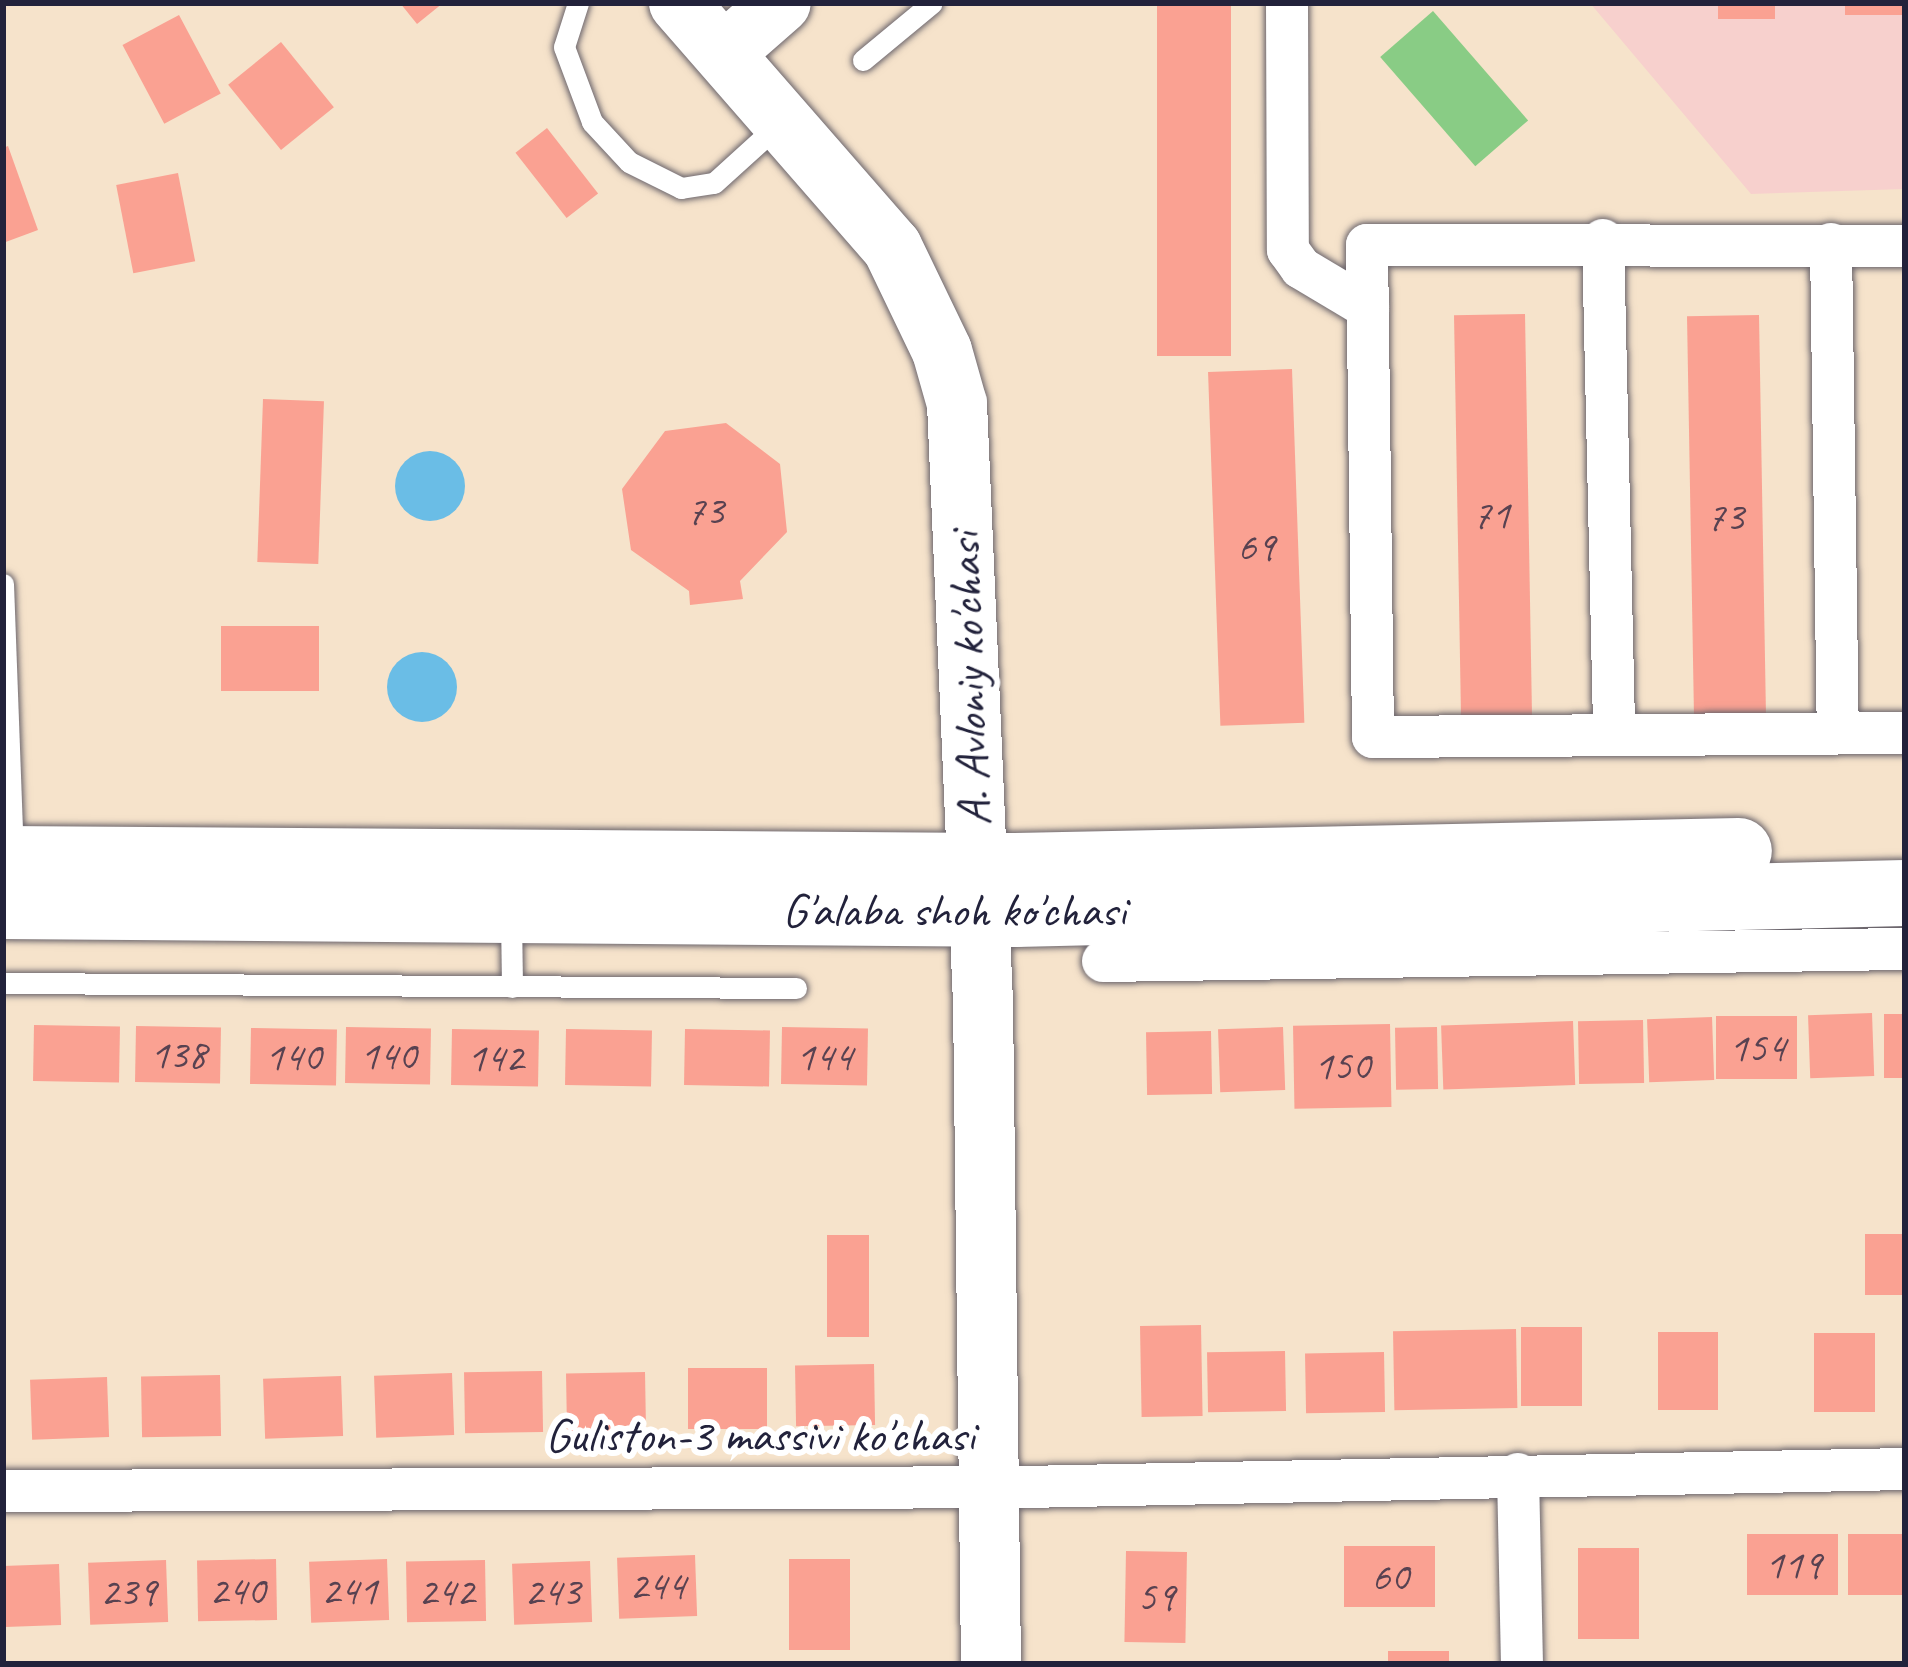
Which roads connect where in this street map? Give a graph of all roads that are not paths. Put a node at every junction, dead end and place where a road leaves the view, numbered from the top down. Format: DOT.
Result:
graph roads {
  1 [pos="578,3"];
  2 [pos="932,3"];
  3 [pos="1287,3"];
  4 [pos="721,16"];
  5 [pos="863,60"];
  6 [pos="786,117"];
  7 [pos="1604,240"];
  8 [pos="1831,244"];
  9 [pos="1905,246"];
  10 [pos="1368,308"];
  11 [pos="3,584"];
  12 [pos="1838,733"];
  13 [pos="1905,733"];
  14 [pos="1614,735"];
  15 [pos="1905,848"];
  16 [pos="6,874"];
  17 [pos="996,890"];
  18 [pos="1905,893"];
  19 [pos="166,907"];
  20 [pos="511,909"];
  21 [pos="3,929"];
  22 [pos="1305,933"];
  23 [pos="1905,949"];
  24 [pos="1103,961"];
  25 [pos="3,983"];
  26 [pos="512,986"];
  27 [pos="796,988"];
  28 [pos="1905,1469"];
  29 [pos="1518,1474"];
  30 [pos="1006,1486"];
  31 [pos="3,1491"];
  32 [pos="992,1664"];
  33 [pos="1025,1664"];
  34 [pos="1522,1664"];
  1 -- 6 [label="lane"];
  2 -- 5 [label="lane"];
  3 -- 10 [label="street"];
  4 -- 6 [label="main road, A. Avloniy ko'chasi"];
  4 -- 17 [label="main road, A. Avloniy ko'chasi"];
  6 -- 17 [label="main road, A. Avloniy ko'chasi"];
  7 -- 8 [label="street"];
  7 -- 10 [label="street"];
  7 -- 14 [label="street"];
  8 -- 9 [label="street"];
  8 -- 12 [label="street"];
  10 -- 14 [label="street"];
  11 -- 16 [label="lane"];
  12 -- 13 [label="street"];
  12 -- 14 [label="street"];
  15 -- 17 [label="main road, G'alaba shoh ko'chasi"];
  16 -- 17 [label="main road, G'alaba shoh ko'chasi"];
  16 -- 19 [label="main road, G'alaba shoh ko'chasi"];
  17 -- 20 [label="main road, G'alaba shoh ko'chasi"];
  17 -- 22 [label="main road, G'alaba shoh ko'chasi"];
  17 -- 30 [label="main road, A. Avloniy ko'chasi"];
  18 -- 22 [label="main road, G'alaba shoh ko'chasi"];
  19 -- 20 [label="main road, G'alaba shoh ko'chasi"];
  19 -- 21 [label="lane"];
  20 -- 26 [label="lane"];
  22 -- 23 [label="street"];
  22 -- 24 [label="street"];
  25 -- 26 [label="lane"];
  26 -- 27 [label="lane"];
  28 -- 29 [label="street, Guliston-3 massivi ko'chasi"];
  29 -- 30 [label="street, Guliston-3 massivi ko'chasi"];
  29 -- 34 [label="street"];
  30 -- 31 [label="street, Guliston-3 massivi ko'chasi"];
  30 -- 32 [label="main road, A. Avloniy ko'chasi"];
  30 -- 33 [label="main road, A. Avloniy ko'chasi"];
}
